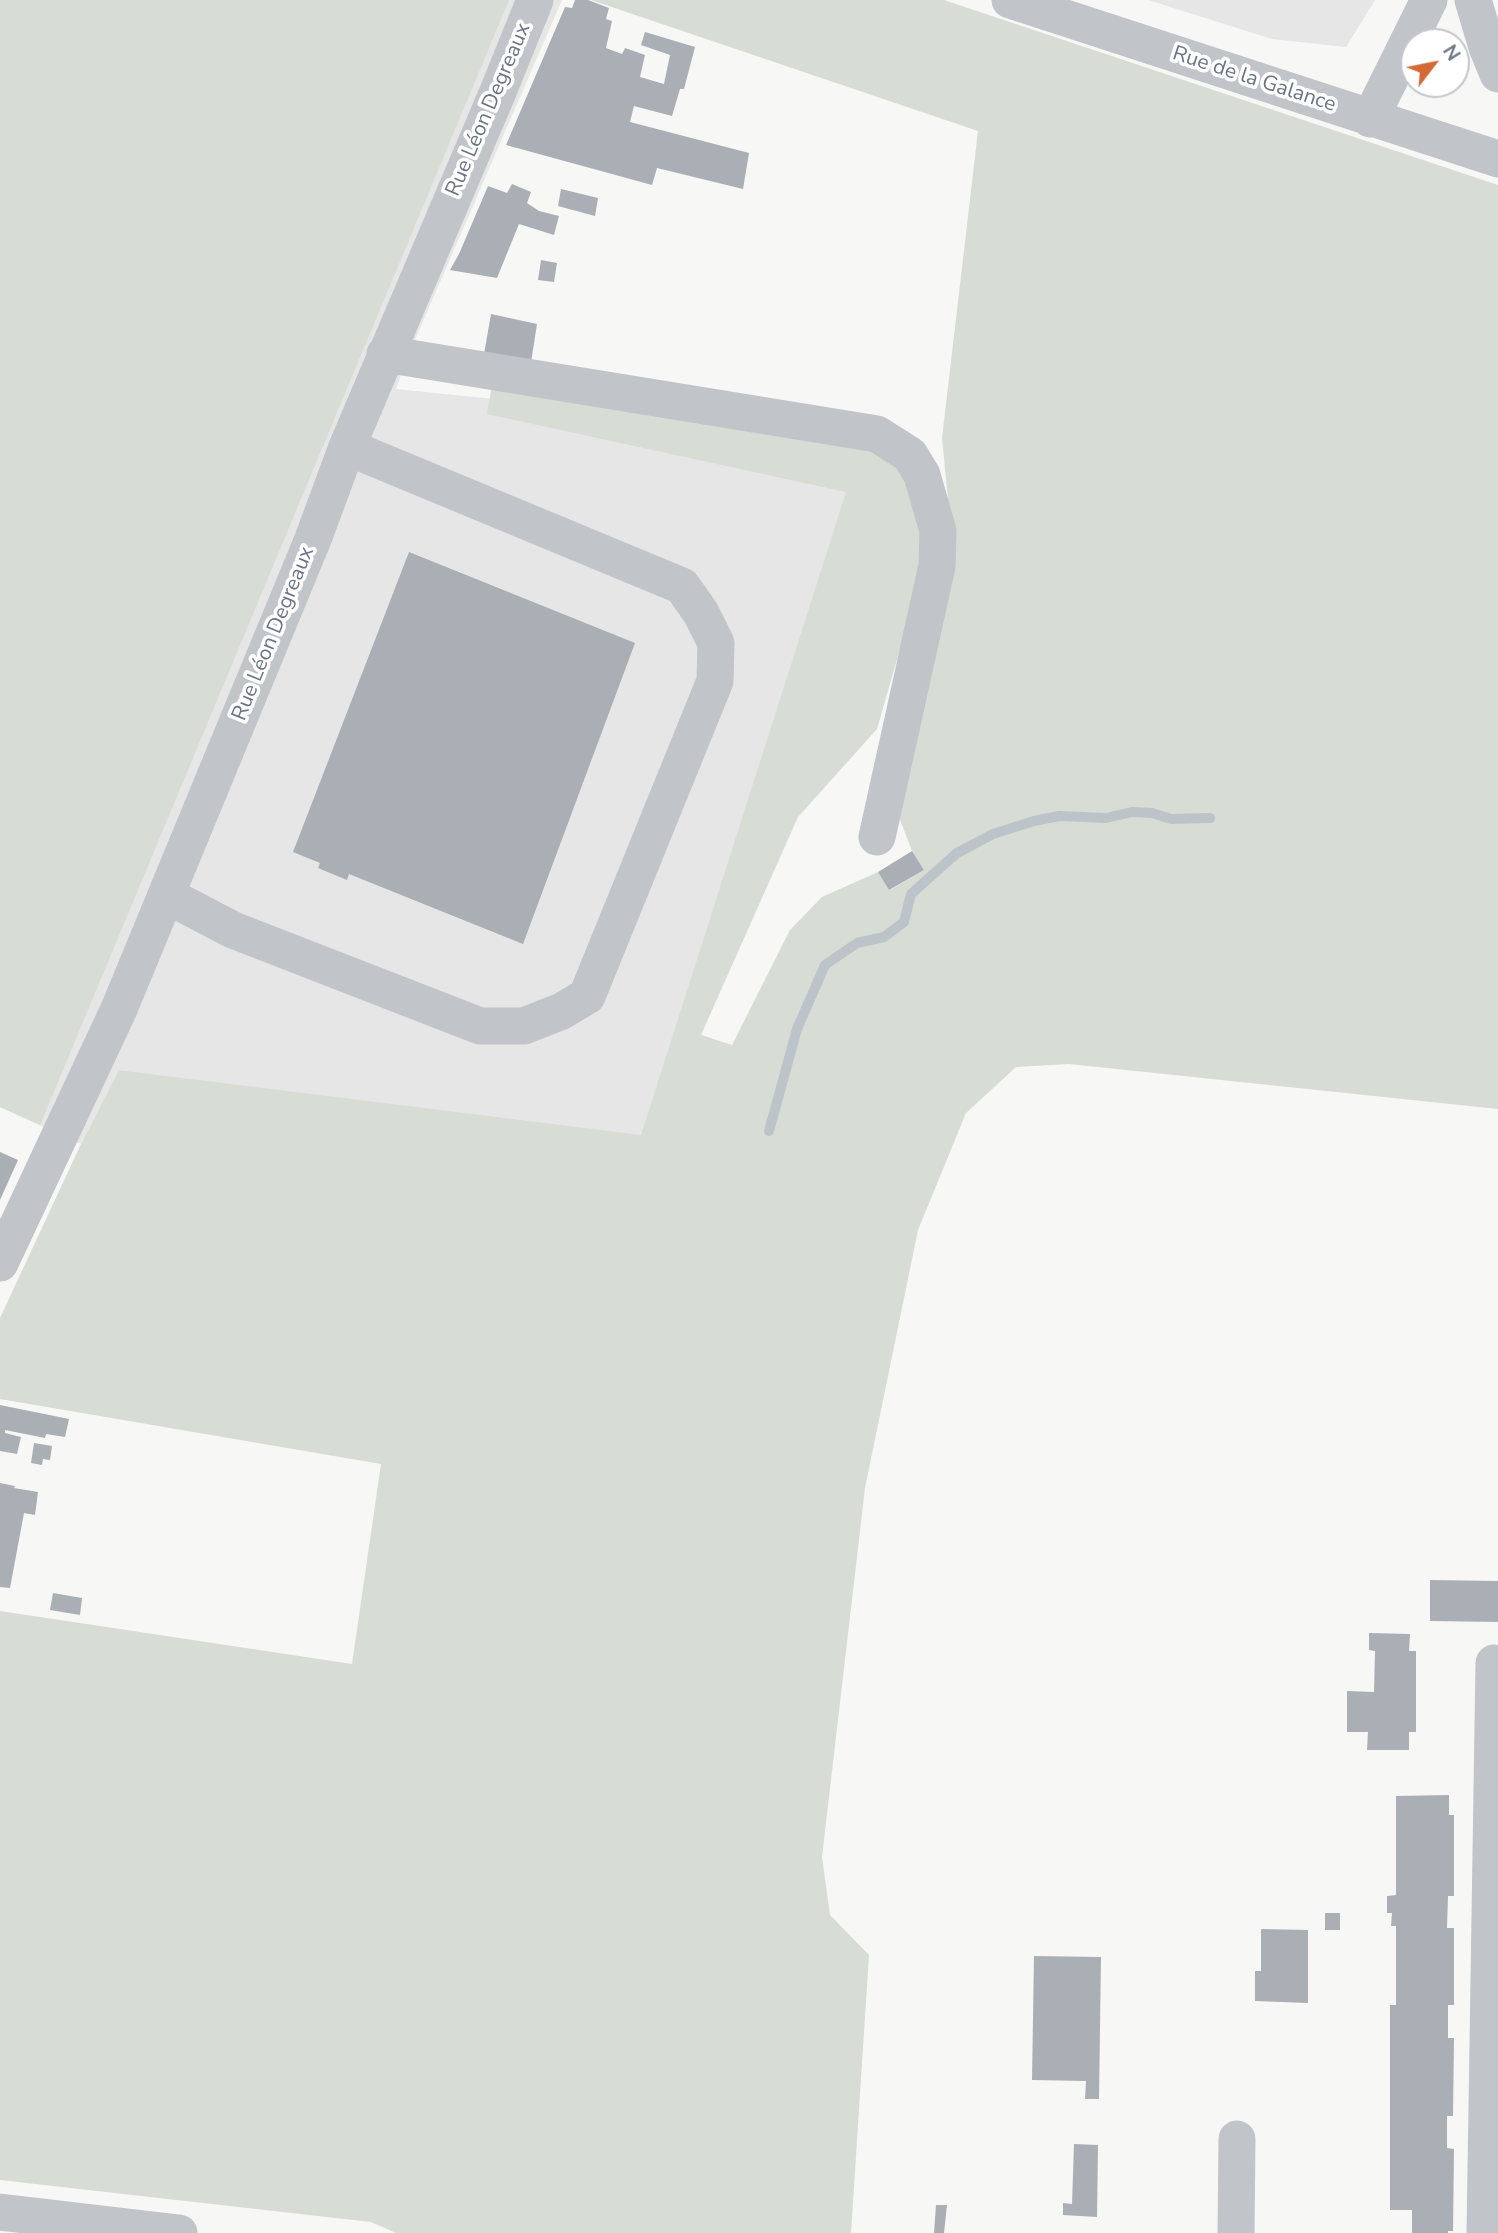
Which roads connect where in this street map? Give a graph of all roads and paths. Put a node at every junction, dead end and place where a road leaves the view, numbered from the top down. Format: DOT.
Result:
graph roads {
  1 [pos="535,0"];
  2 [pos="1010,0"];
  3 [pos="1429,0"];
  4 [pos="1473,0"];
  5 [pos="1498,74"];
  6 [pos="1370,118"];
  7 [pos="1498,159"];
  8 [pos="386,354"];
  9 [pos="347,447"];
  10 [pos="877,837"];
  11 [pos="166,895"];
  12 [pos="0,1263"];
  13 [pos="1494,1663"];
  14 [pos="1237,2139"];
  15 [pos="0,2212"];
  16 [pos="179,2233"];
  17 [pos="1236,2233"];
  18 [pos="1485,2233"];
  1 -- 8 [label="street, Rue Léon Degreaux"];
  2 -- 6 [label="street, Rue de la Galance"];
  3 -- 6 [label="street"];
  4 -- 5 [label="street"];
  6 -- 7 [label="street, Rue de la Galance"];
  8 -- 9 [label="street, Rue Léon Degreaux"];
  8 -- 10 [label="street"];
  9 -- 11 [label="street, Rue Léon Degreaux"];
  9 -- 11 [label="street"];
  11 -- 12 [label="street, Rue Léon Degreaux"];
  13 -- 18 [label="street"];
  14 -- 17 [label="street"];
  15 -- 16 [label="street"];
}
